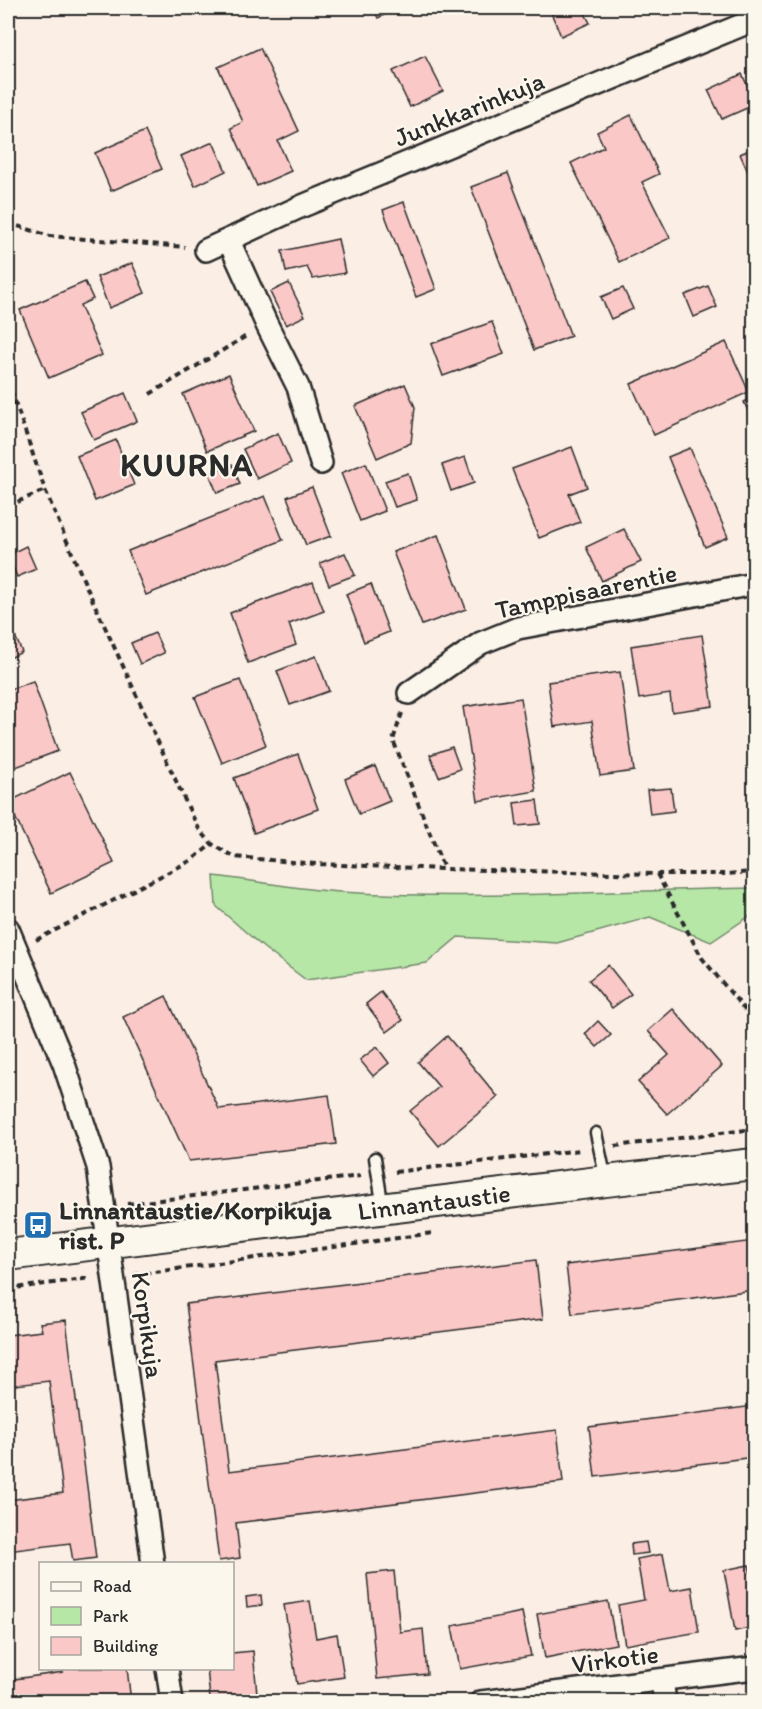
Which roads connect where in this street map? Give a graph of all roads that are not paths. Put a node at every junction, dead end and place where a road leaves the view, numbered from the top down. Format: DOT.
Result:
graph roads {
  1 [pos="754,20"];
  2 [pos="229,241"];
  3 [pos="206,250"];
  4 [pos="321,463"];
  5 [pos="754,584"];
  6 [pos="409,693"];
  7 [pos="8,929"];
  8 [pos="596,1133"];
  9 [pos="375,1158"];
  10 [pos="754,1164"];
  11 [pos="606,1181"];
  12 [pos="383,1208"];
  13 [pos="109,1242"];
  14 [pos="8,1255"];
  15 [pos="153,1562"];
  16 [pos="754,1668"];
  17 [pos="168,1670"];
  18 [pos="662,1680"];
  19 [pos="172,1701"];
  20 [pos="481,1701"];
  21 [pos="665,1701"];
  1 -- 2 [label="street, Junkkarinkuja"];
  2 -- 3 [label="street, Junkkarinkuja"];
  2 -- 4 [label="street"];
  5 -- 6 [label="street, Tamppisaarentie"];
  7 -- 13 [label="street, Korpikuja"];
  8 -- 11 [label="lane"];
  9 -- 12 [label="lane"];
  10 -- 11 [label="street, Linnantaustie"];
  11 -- 12 [label="street, Linnantaustie"];
  12 -- 13 [label="street, Linnantaustie"];
  13 -- 14 [label="street, Linnantaustie"];
  13 -- 15 [label="street, Korpikuja"];
  16 -- 18 [label="street, Virkotie"];
  17 -- 19 [label="street"];
  18 -- 20 [label="street, Virkotie"];
  18 -- 21 [label="street"];
}
